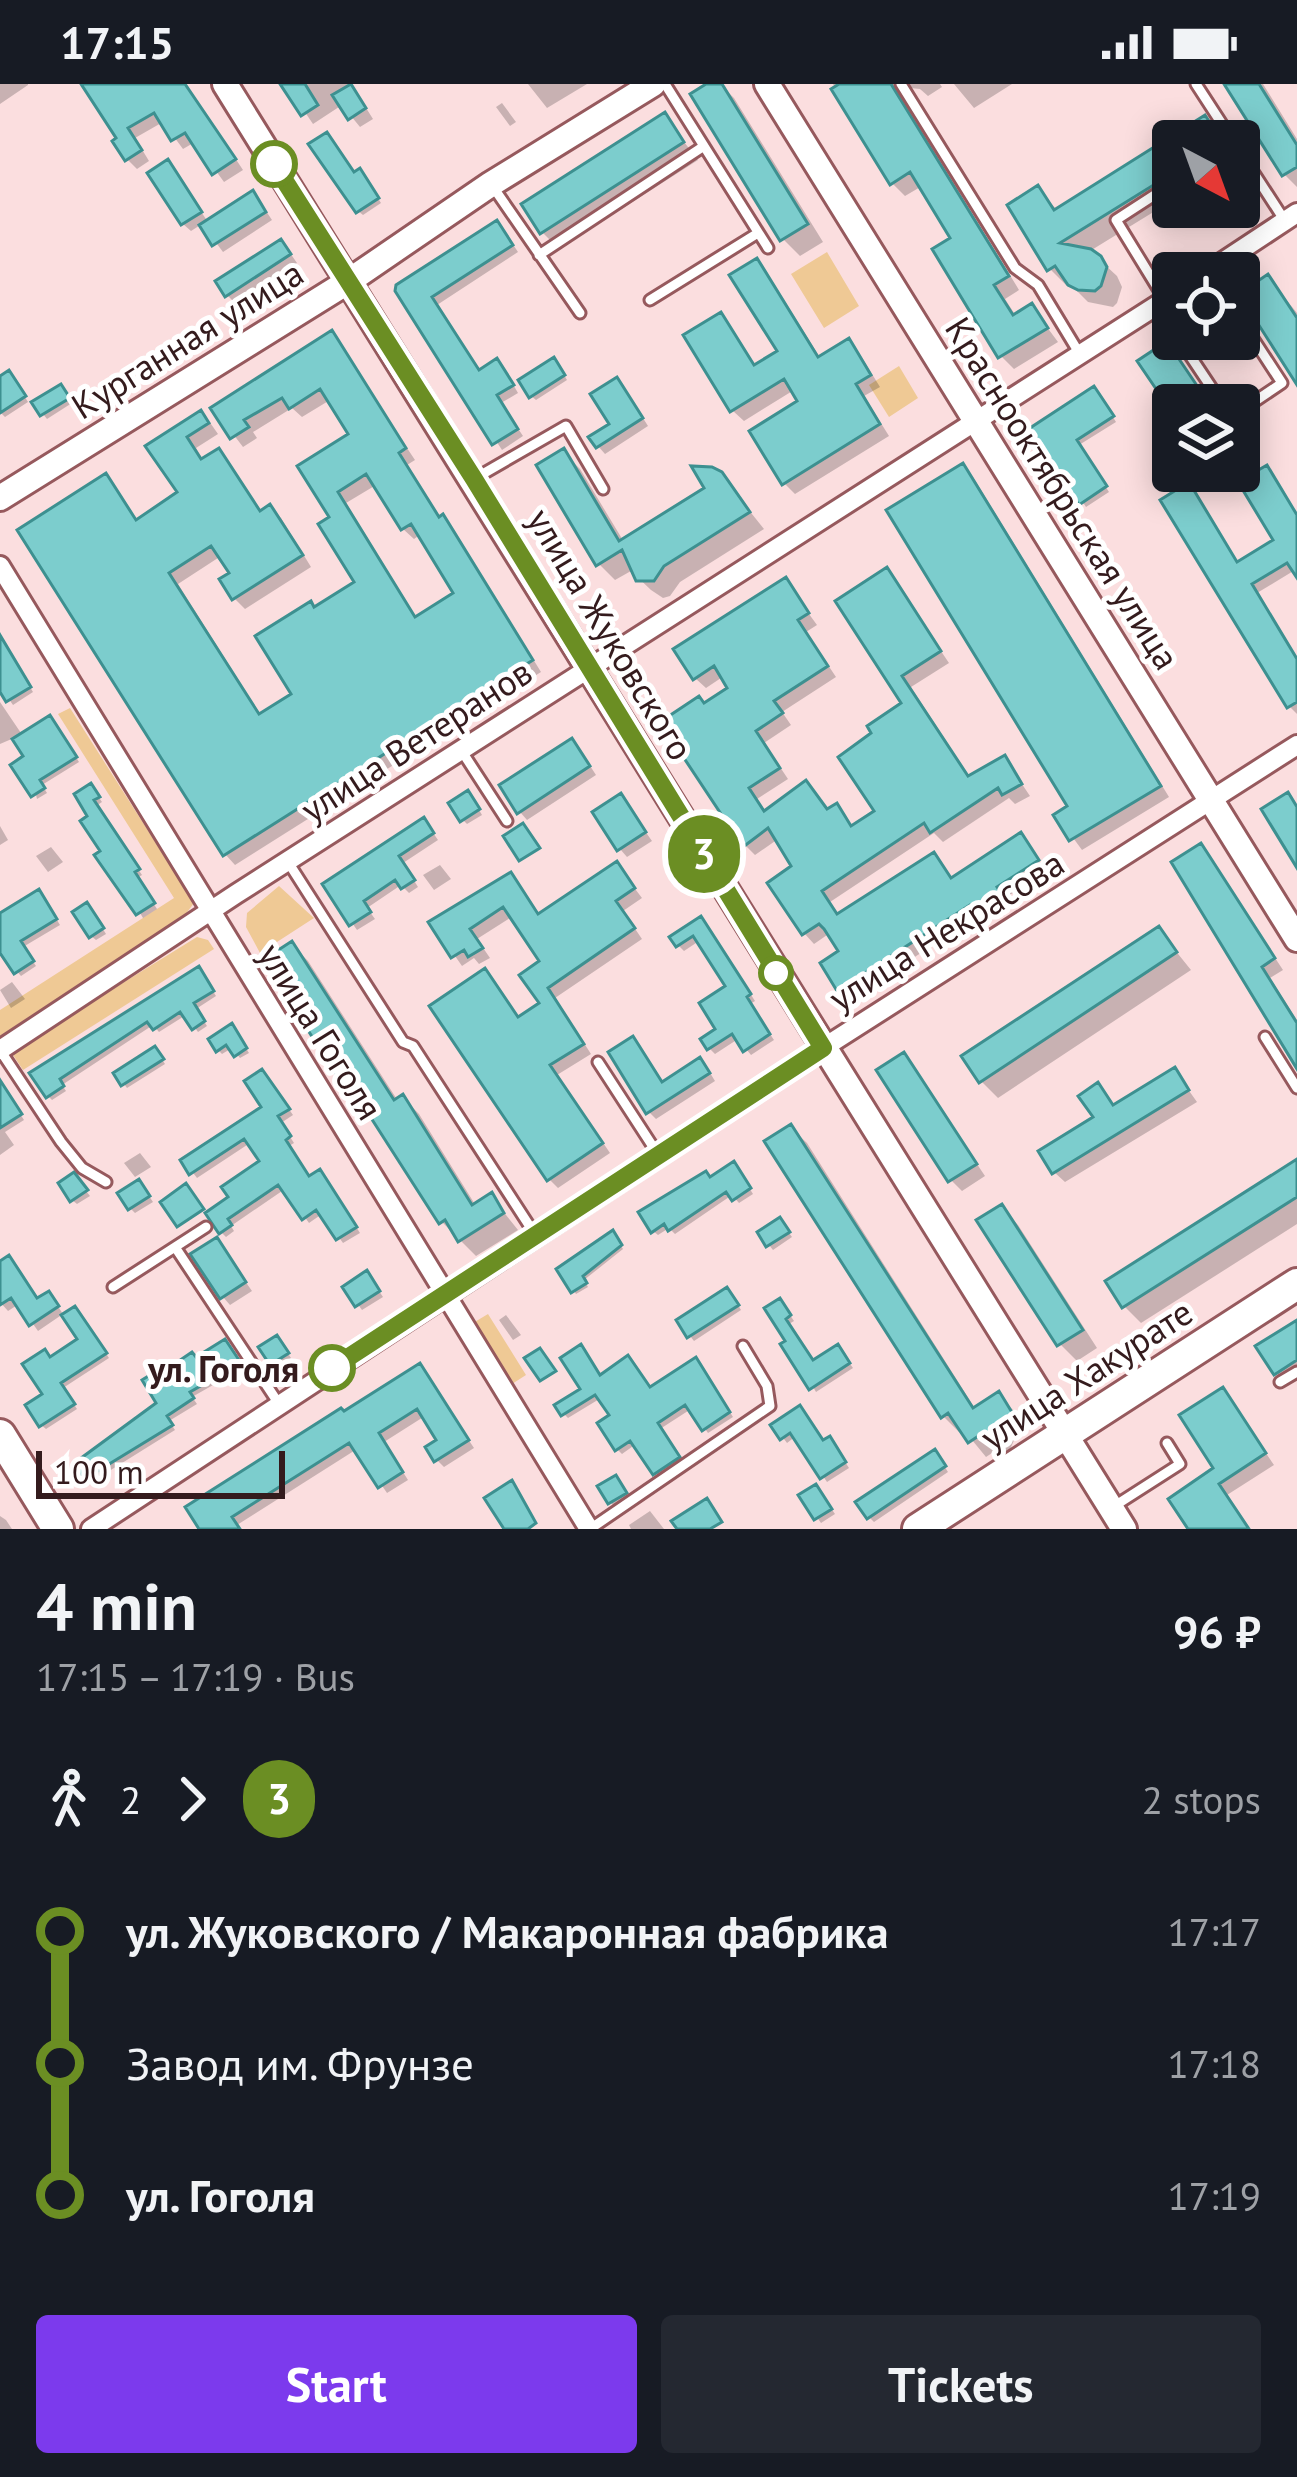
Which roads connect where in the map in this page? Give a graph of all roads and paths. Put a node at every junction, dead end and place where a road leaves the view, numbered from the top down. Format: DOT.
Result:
graph roads {
  1 [pos="225,84"];
  2 [pos="653,84"];
  3 [pos="665,84"];
  4 [pos="767,84"];
  5 [pos="902,84"];
  6 [pos="1196,84"];
  7 [pos="1219,120"];
  8 [pos="704,146"];
  9 [pos="1260,177"];
  10 [pos="491,184"];
  11 [pos="1152,197"];
  12 [pos="1291,217"];
  13 [pos="758,232"];
  14 [pos="768,248"];
  15 [pos="1238,252"];
  16 [pos="539,255"];
  17 [pos="1152,279"];
  18 [pos="349,281"];
  19 [pos="650,300"];
  20 [pos="1152,309"];
  21 [pos="580,313"];
  22 [pos="1260,349"];
  23 [pos="1081,356"];
  24 [pos="1260,398"];
  25 [pos="977,423"];
  26 [pos="474,479"];
  27 [pos="603,489"];
  28 [pos="0,498"];
  29 [pos="0,566"];
  30 [pos="590,668"];
  31 [pos="1297,745"];
  32 [pos="461,750"];
  33 [pos="1211,800"];
  34 [pos="507,821"];
  35 [pos="287,861"];
  36 [pos="212,910"];
  37 [pos="1297,939"];
  38 [pos="1265,1037"];
  39 [pos="823,1048"];
  40 [pos="0,1050"];
  41 [pos="598,1062"];
  42 [pos="1297,1088"];
  43 [pos="659,1156"];
  44 [pos="106,1182"];
  45 [pos="206,1227"];
  46 [pos="536,1236"];
  47 [pos="176,1247"];
  48 [pos="1297,1284"];
  49 [pos="113,1287"];
  50 [pos="445,1296"];
  51 [pos="742,1346"];
  52 [pos="1297,1372"];
  53 [pos="1280,1382"];
  54 [pos="279,1404"];
  55 [pos="1065,1434"];
  56 [pos="0,1435"];
  57 [pos="1167,1442"];
  58 [pos="1118,1519"];
  59 [pos="58,1529"];
  60 [pos="91,1529"];
  61 [pos="589,1529"];
  62 [pos="918,1529"];
  1 -- 18 [label="street, улица Жуковского"];
  2 -- 10 [label="street, Курганная улица"];
  3 -- 8 [label="lane"];
  4 -- 25 [label="street, Краснооктябрьская улица"];
  5 -- 23 [label="lane"];
  6 -- 7 [label="lane"];
  8 -- 13 [label="lane"];
  8 -- 16 [label="lane"];
  9 -- 12 [label="lane"];
  10 -- 16 [label="lane"];
  10 -- 18 [label="street, Курганная улица"];
  11 -- 17 [label="lane"];
  12 -- 15 [label="street"];
  13 -- 14 [label="lane"];
  13 -- 19 [label="lane"];
  16 -- 21 [label="lane"];
  18 -- 26 [label="street, улица Жуковского"];
  18 -- 28 [label="street, Курганная улица"];
  20 -- 23 [label="street, улица Ветеранов"];
  22 -- 24 [label="lane"];
  23 -- 25 [label="street, улица Ветеранов"];
  25 -- 30 [label="street, улица Ветеранов"];
  25 -- 33 [label="street, Краснооктябрьская улица"];
  26 -- 27 [label="lane"];
  26 -- 30 [label="street, улица Жуковского"];
  29 -- 36 [label="street, улица Гоголя"];
  30 -- 32 [label="street, улица Ветеранов"];
  30 -- 39 [label="street, улица Жуковского"];
  31 -- 33 [label="street, улица Некрасова"];
  32 -- 34 [label="lane"];
  32 -- 35 [label="street, улица Ветеранов"];
  33 -- 37 [label="street, Краснооктябрьская улица"];
  33 -- 39 [label="street, улица Некрасова"];
  35 -- 36 [label="street, улица Ветеранов"];
  35 -- 46 [label="lane"];
  36 -- 40 [label="street, улица Ветеранов"];
  36 -- 50 [label="street, улица Гоголя"];
  38 -- 42 [label="lane"];
  39 -- 43 [label="street, улица Некрасова"];
  39 -- 55 [label="street, улица Жуковского"];
  40 -- 44 [label="lane"];
  41 -- 43 [label="lane"];
  43 -- 46 [label="street, улица Некрасова"];
  45 -- 47 [label="lane"];
  46 -- 50 [label="street, улица Некрасова"];
  47 -- 49 [label="lane"];
  47 -- 54 [label="lane"];
  48 -- 55 [label="main road, улица Хакурате"];
  50 -- 54 [label="street, улица Некрасова"];
  50 -- 61 [label="street, улица Гоголя"];
  51 -- 61 [label="lane"];
  52 -- 53 [label="lane"];
  54 -- 60 [label="street, улица Некрасова"];
  55 -- 58 [label="street, улица Жуковского"];
  55 -- 62 [label="main road, улица Хакурате"];
  56 -- 59 [label="main road"];
  57 -- 58 [label="lane"];
}
